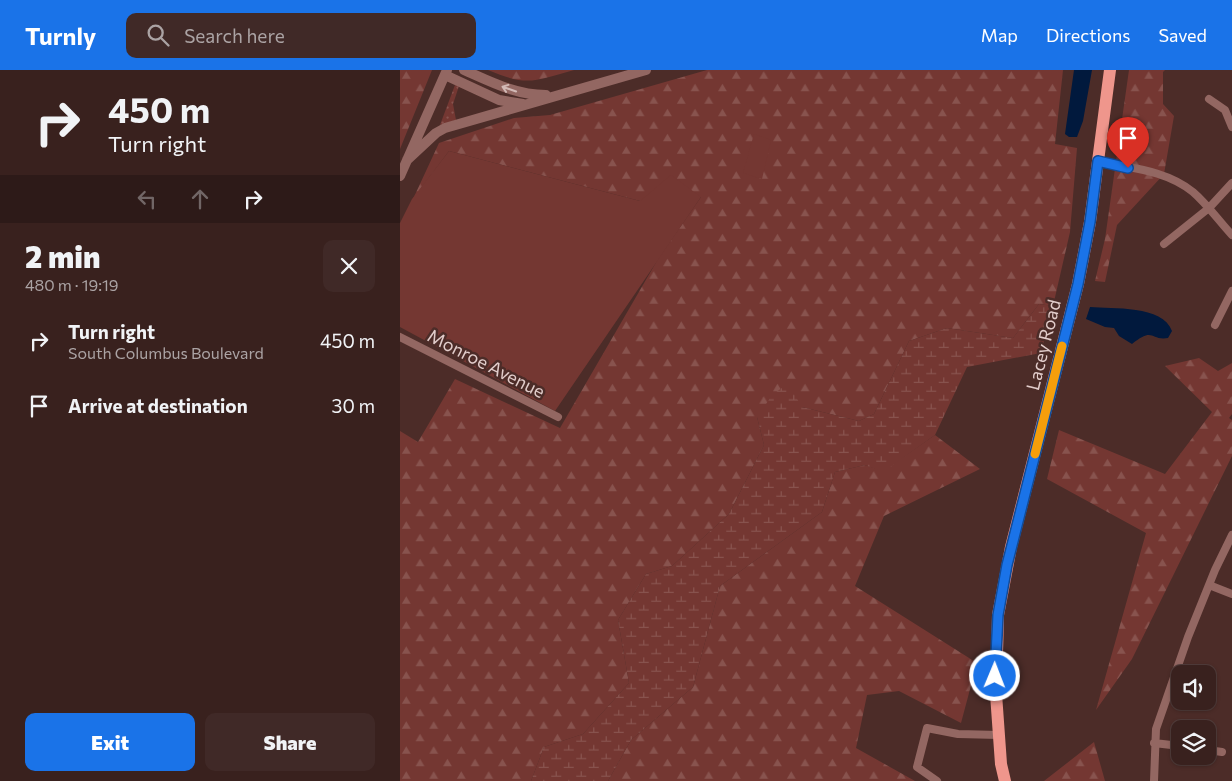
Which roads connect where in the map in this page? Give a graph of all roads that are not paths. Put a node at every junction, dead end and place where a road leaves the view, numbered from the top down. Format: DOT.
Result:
graph roads {
  1 [pos="464,70"];
  2 [pos="646,70"];
  3 [pos="1110,70"];
  4 [pos="446,72"];
  5 [pos="557,94"];
  6 [pos="1209,99"];
  7 [pos="527,105"];
  8 [pos="1232,127"];
  9 [pos="407,160"];
  10 [pos="1098,161"];
  11 [pos="400,176"];
  12 [pos="1232,183"];
  13 [pos="1208,208"];
  14 [pos="1232,235"];
  15 [pos="1164,244"];
  16 [pos="1232,291"];
  17 [pos="1215,325"];
  18 [pos="400,337"];
  19 [pos="558,417"];
  20 [pos="1232,536"];
  21 [pos="1209,585"];
  22 [pos="1232,594"];
  23 [pos="998,735"];
  24 [pos="1154,743"];
  25 [pos="1171,745"];
  26 [pos="1216,751"];
  27 [pos="1222,752"];
  28 [pos="937,781"];
  29 [pos="1005,781"];
  30 [pos="1154,781"];
  5 -- 1 [label="street, one-way"];
  2 -- 5 [label="street"];
  3 -- 10 [label="main road, Lacey Road"];
  4 -- 7 [label="street"];
  4 -- 9 [label="street"];
  5 -- 7 [label="street"];
  6 -- 8 [label="street"];
  7 -- 9 [label="street"];
  9 -- 11 [label="street"];
  10 -- 13 [label="street"];
  10 -- 23 [label="main road, Lacey Road"];
  12 -- 13 [label="street"];
  13 -- 14 [label="street"];
  13 -- 15 [label="street"];
  16 -- 17 [label="street"];
  18 -- 19 [label="street, Monroe Avenue"];
  20 -- 21 [label="street"];
  21 -- 22 [label="street"];
  21 -- 24 [label="street"];
  23 -- 28 [label="street"];
  23 -- 29 [label="main road, Lacey Road"];
  24 -- 25 [label="street"];
  24 -- 30 [label="street"];
  26 -- 27 [label="street"];
}
